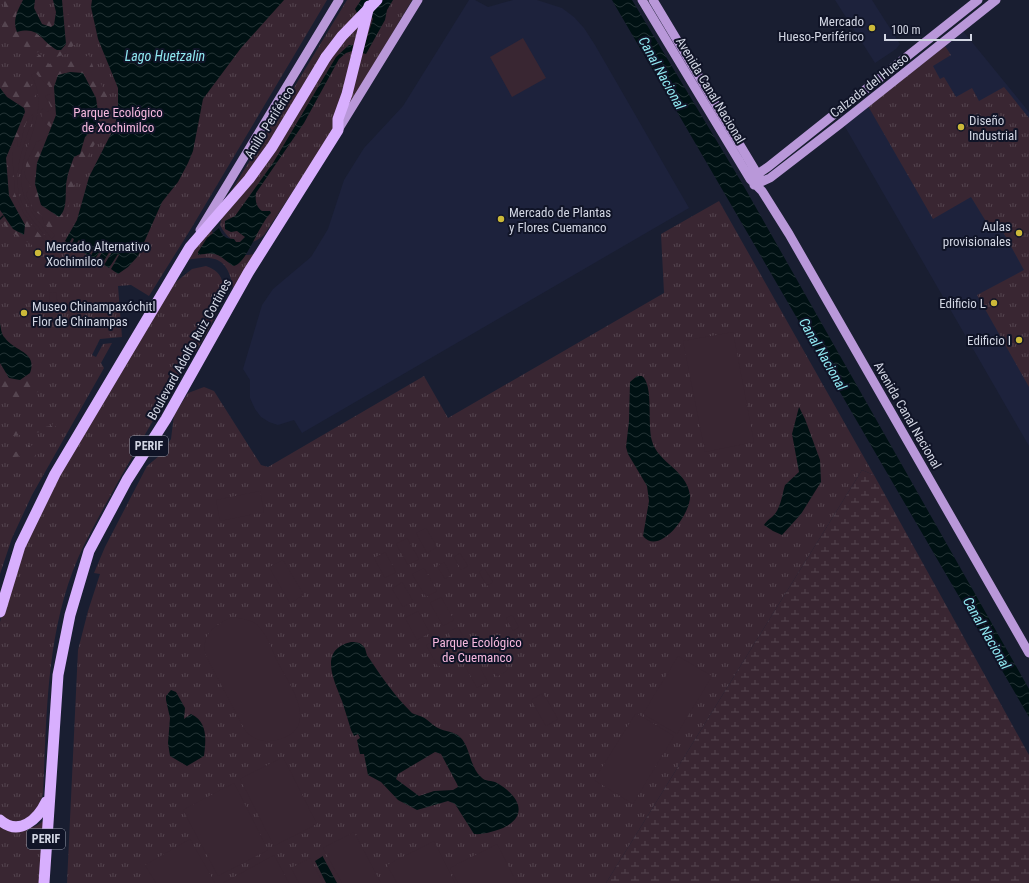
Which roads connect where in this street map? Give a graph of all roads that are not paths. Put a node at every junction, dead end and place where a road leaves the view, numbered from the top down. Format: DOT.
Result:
graph roads {
  1 [pos="339,0"];
  2 [pos="371,0"];
  3 [pos="378,0"];
  4 [pos="418,0"];
  5 [pos="642,0"];
  6 [pos="653,0"];
  7 [pos="978,0"];
  8 [pos="996,0"];
  9 [pos="338,130"];
  10 [pos="749,161"];
  11 [pos="768,167"];
  12 [pos="757,183"];
  13 [pos="190,248"];
  14 [pos="0,612"];
  15 [pos="1029,653"];
  16 [pos="49,795"];
  17 [pos="0,820"];
  18 [pos="44,883"];
  1 -- 13 [label="main road"];
  2 -- 9 [label="highway"];
  3 -- 13 [label="highway, Anillo Periférico, bridge"];
  4 -- 9 [label="main road, Boulevard Adolfo Ruiz Cortines / PERIF"];
  5 -- 12 [label="main road, Avenida Canal Nacional"];
  6 -- 10 [label="main road, Avenida Canal Nacional"];
  7 -- 11 [label="main road, Calzada del Hueso"];
  8 -- 12 [label="main road, Calzada del Hueso"];
  9 -- 16 [label="highway, Boulevard Adolfo Ruiz Cortines / PERIF"];
  10 -- 11 [label="main road"];
  10 -- 12 [label="main road, Avenida Canal Nacional"];
  11 -- 12 [label="main road, Calzada del Hueso"];
  12 -- 15 [label="main road, Avenida Canal Nacional"];
  13 -- 14 [label="highway"];
  16 -- 17 [label="highway"];
  16 -- 18 [label="highway, Boulevard Adolfo Ruiz Cortines / PERIF"];
}
